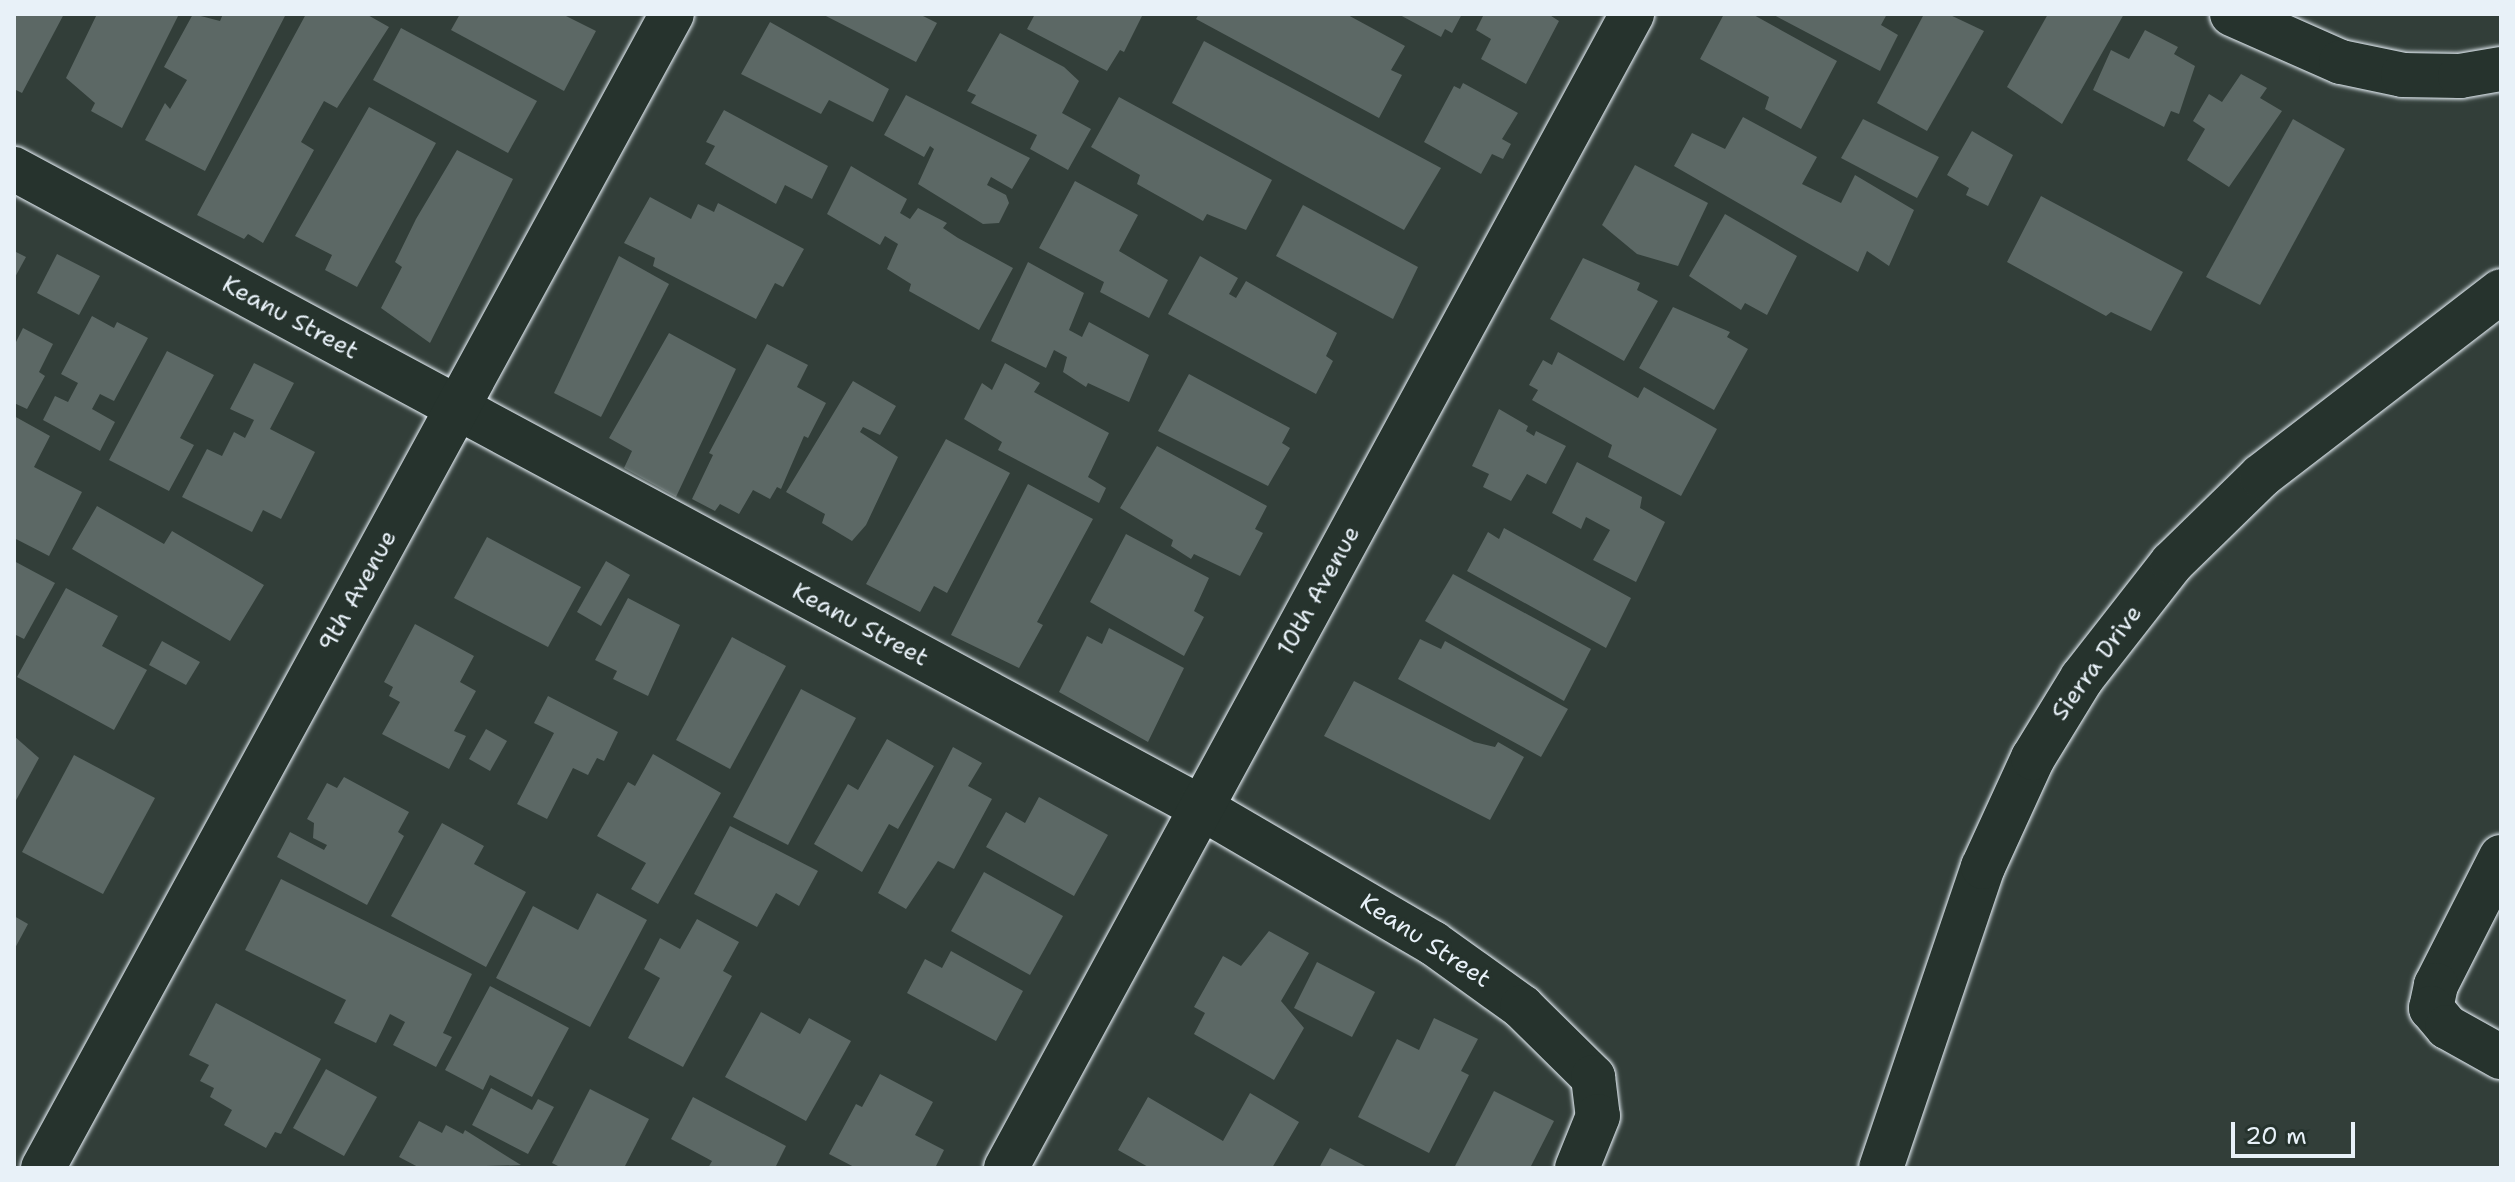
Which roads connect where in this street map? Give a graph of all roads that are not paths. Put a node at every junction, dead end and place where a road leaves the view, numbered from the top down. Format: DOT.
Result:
graph roads {
  1 [pos="672,14"];
  2 [pos="1632,14"];
  3 [pos="2232,14"];
  4 [pos="2501,69"];
  5 [pos="14,169"];
  6 [pos="2501,291"];
  7 [pos="457,408"];
  8 [pos="1200,807"];
  9 [pos="2501,857"];
  10 [pos="2501,1057"];
  11 [pos="43,1168"];
  12 [pos="1006,1168"];
  13 [pos="1577,1168"];
  14 [pos="1881,1168"];
  1 -- 7 [label="street, 9th Avenue"];
  2 -- 8 [label="street, 10th Avenue"];
  3 -- 4 [label="street"];
  5 -- 7 [label="street, Keanu Street"];
  6 -- 14 [label="street, Sierra Drive"];
  7 -- 8 [label="street, Keanu Street"];
  7 -- 11 [label="street, 9th Avenue"];
  8 -- 12 [label="street, 10th Avenue"];
  8 -- 13 [label="street, Keanu Street"];
  9 -- 10 [label="street"];
}
